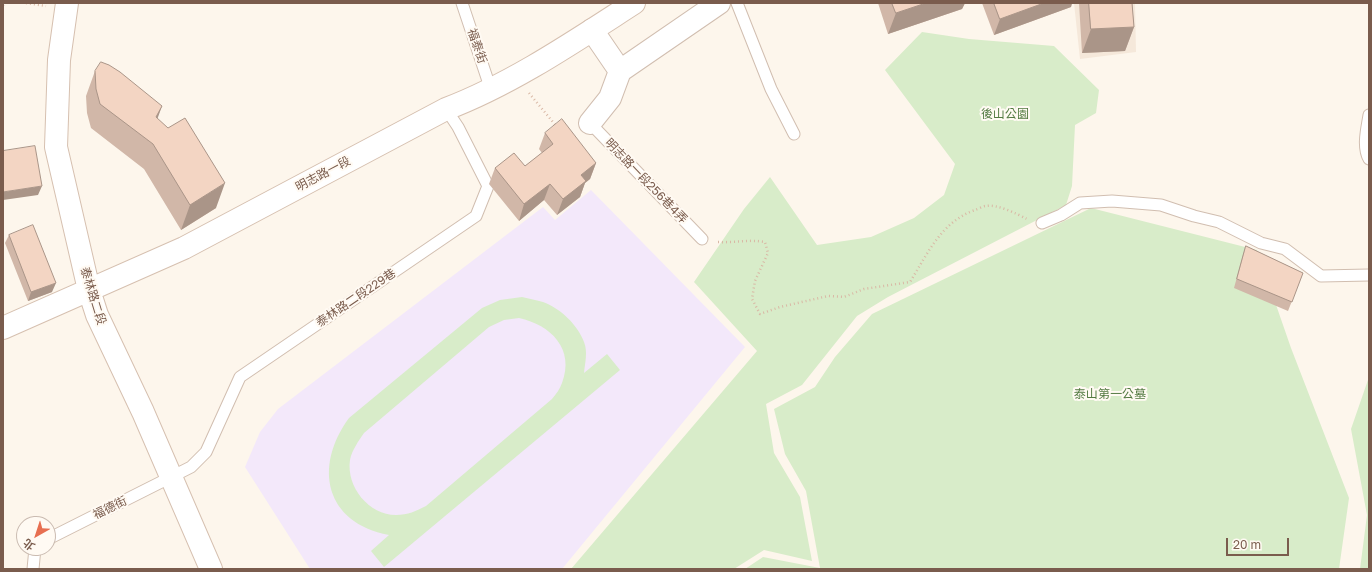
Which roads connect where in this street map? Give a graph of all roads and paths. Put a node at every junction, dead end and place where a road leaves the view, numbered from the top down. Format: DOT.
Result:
graph roads {
  1 [pos="67,3"];
  2 [pos="462,3"];
  3 [pos="634,3"];
  4 [pos="719,3"];
  5 [pos="737,3"];
  6 [pos="592,30"];
  7 [pos="620,71"];
  8 [pos="515,76"];
  9 [pos="491,90"];
  10 [pos="446,109"];
  11 [pos="1369,115"];
  12 [pos="590,123"];
  13 [pos="559,129"];
  14 [pos="794,134"];
  15 [pos="1368,134"];
  16 [pos="1369,159"];
  17 [pos="1042,223"];
  18 [pos="702,238"];
  19 [pos="1369,275"];
  20 [pos="89,290"];
  21 [pos="3,328"];
  22 [pos="172,478"];
  23 [pos="56,535"];
  24 [pos="34,556"];
  25 [pos="33,569"];
  26 [pos="212,569"];
  1 -- 20 [label="main road, 泰林路二段"];
  2 -- 9 [label="lane, 福泰街"];
  3 -- 6 [label="main road, 明志路一段"];
  4 -- 7 [label="main road"];
  5 -- 14 [label="lane"];
  6 -- 7 [label="main road"];
  6 -- 8 [label="main road, 明志路一段"];
  7 -- 12 [label="main road"];
  8 -- 9 [label="main road, 明志路一段"];
  8 -- 13 [label="path"];
  9 -- 10 [label="main road, 明志路一段"];
  10 -- 20 [label="main road, 明志路一段"];
  10 -- 22 [label="lane, 泰林路二段229巷"];
  11 -- 15 [label="lane"];
  12 -- 18 [label="lane, 明志路一段256巷4弄"];
  15 -- 16 [label="lane"];
  17 -- 18 [label="path"];
  17 -- 19 [label="lane"];
  20 -- 21 [label="main road, 明志路一段"];
  20 -- 22 [label="main road, 泰林路二段"];
  22 -- 23 [label="lane, 福德街"];
  22 -- 26 [label="main road, 泰林路二段"];
  24 -- 25 [label="lane"];
}
